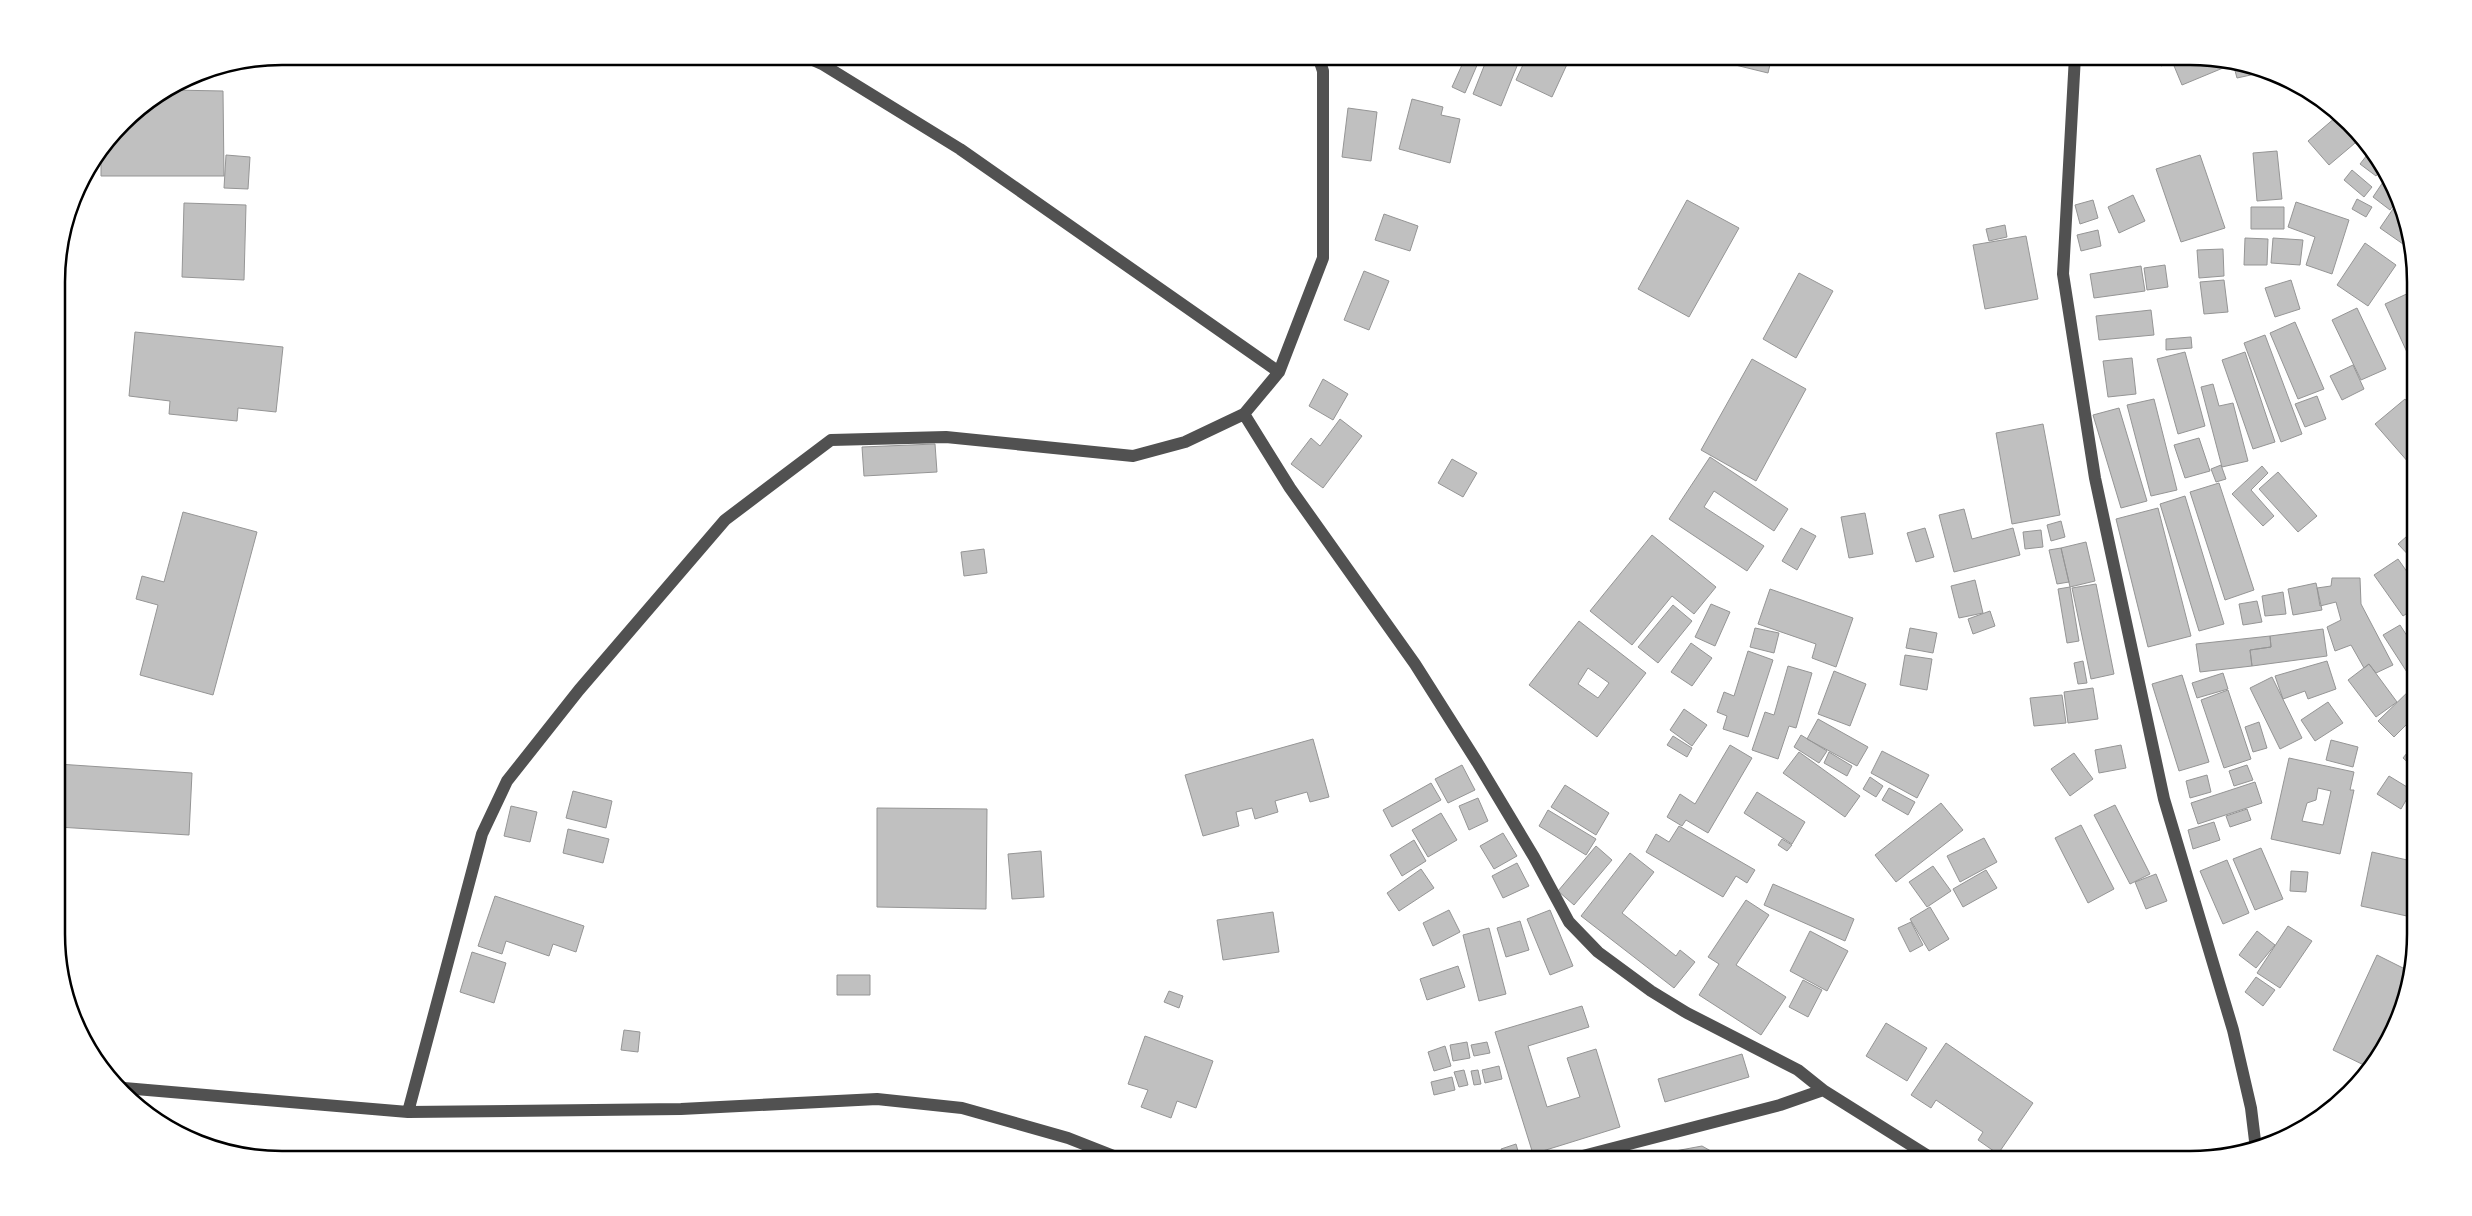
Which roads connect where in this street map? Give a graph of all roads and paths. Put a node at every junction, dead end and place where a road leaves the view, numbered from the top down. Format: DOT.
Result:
graph roads {
  1 [pos="824,65"];
  2 [pos="1321,65"];
  3 [pos="2075,65"];
  4 [pos="1279,372"];
  5 [pos="1244,414"];
  6 [pos="131,1089"];
  7 [pos="1823,1090"];
  8 [pos="408,1112"];
  9 [pos="2255,1141"];
  10 [pos="1101,1151"];
  11 [pos="1602,1151"];
  12 [pos="1919,1151"];
  1 -- 4 [label="street"];
  2 -- 4 [label="street"];
  3 -- 9 [label="street"];
  4 -- 5 [label="street"];
  5 -- 7 [label="street"];
  5 -- 8 [label="street"];
  6 -- 8 [label="street"];
  7 -- 11 [label="street"];
  7 -- 12 [label="street"];
  8 -- 10 [label="street"];
}
